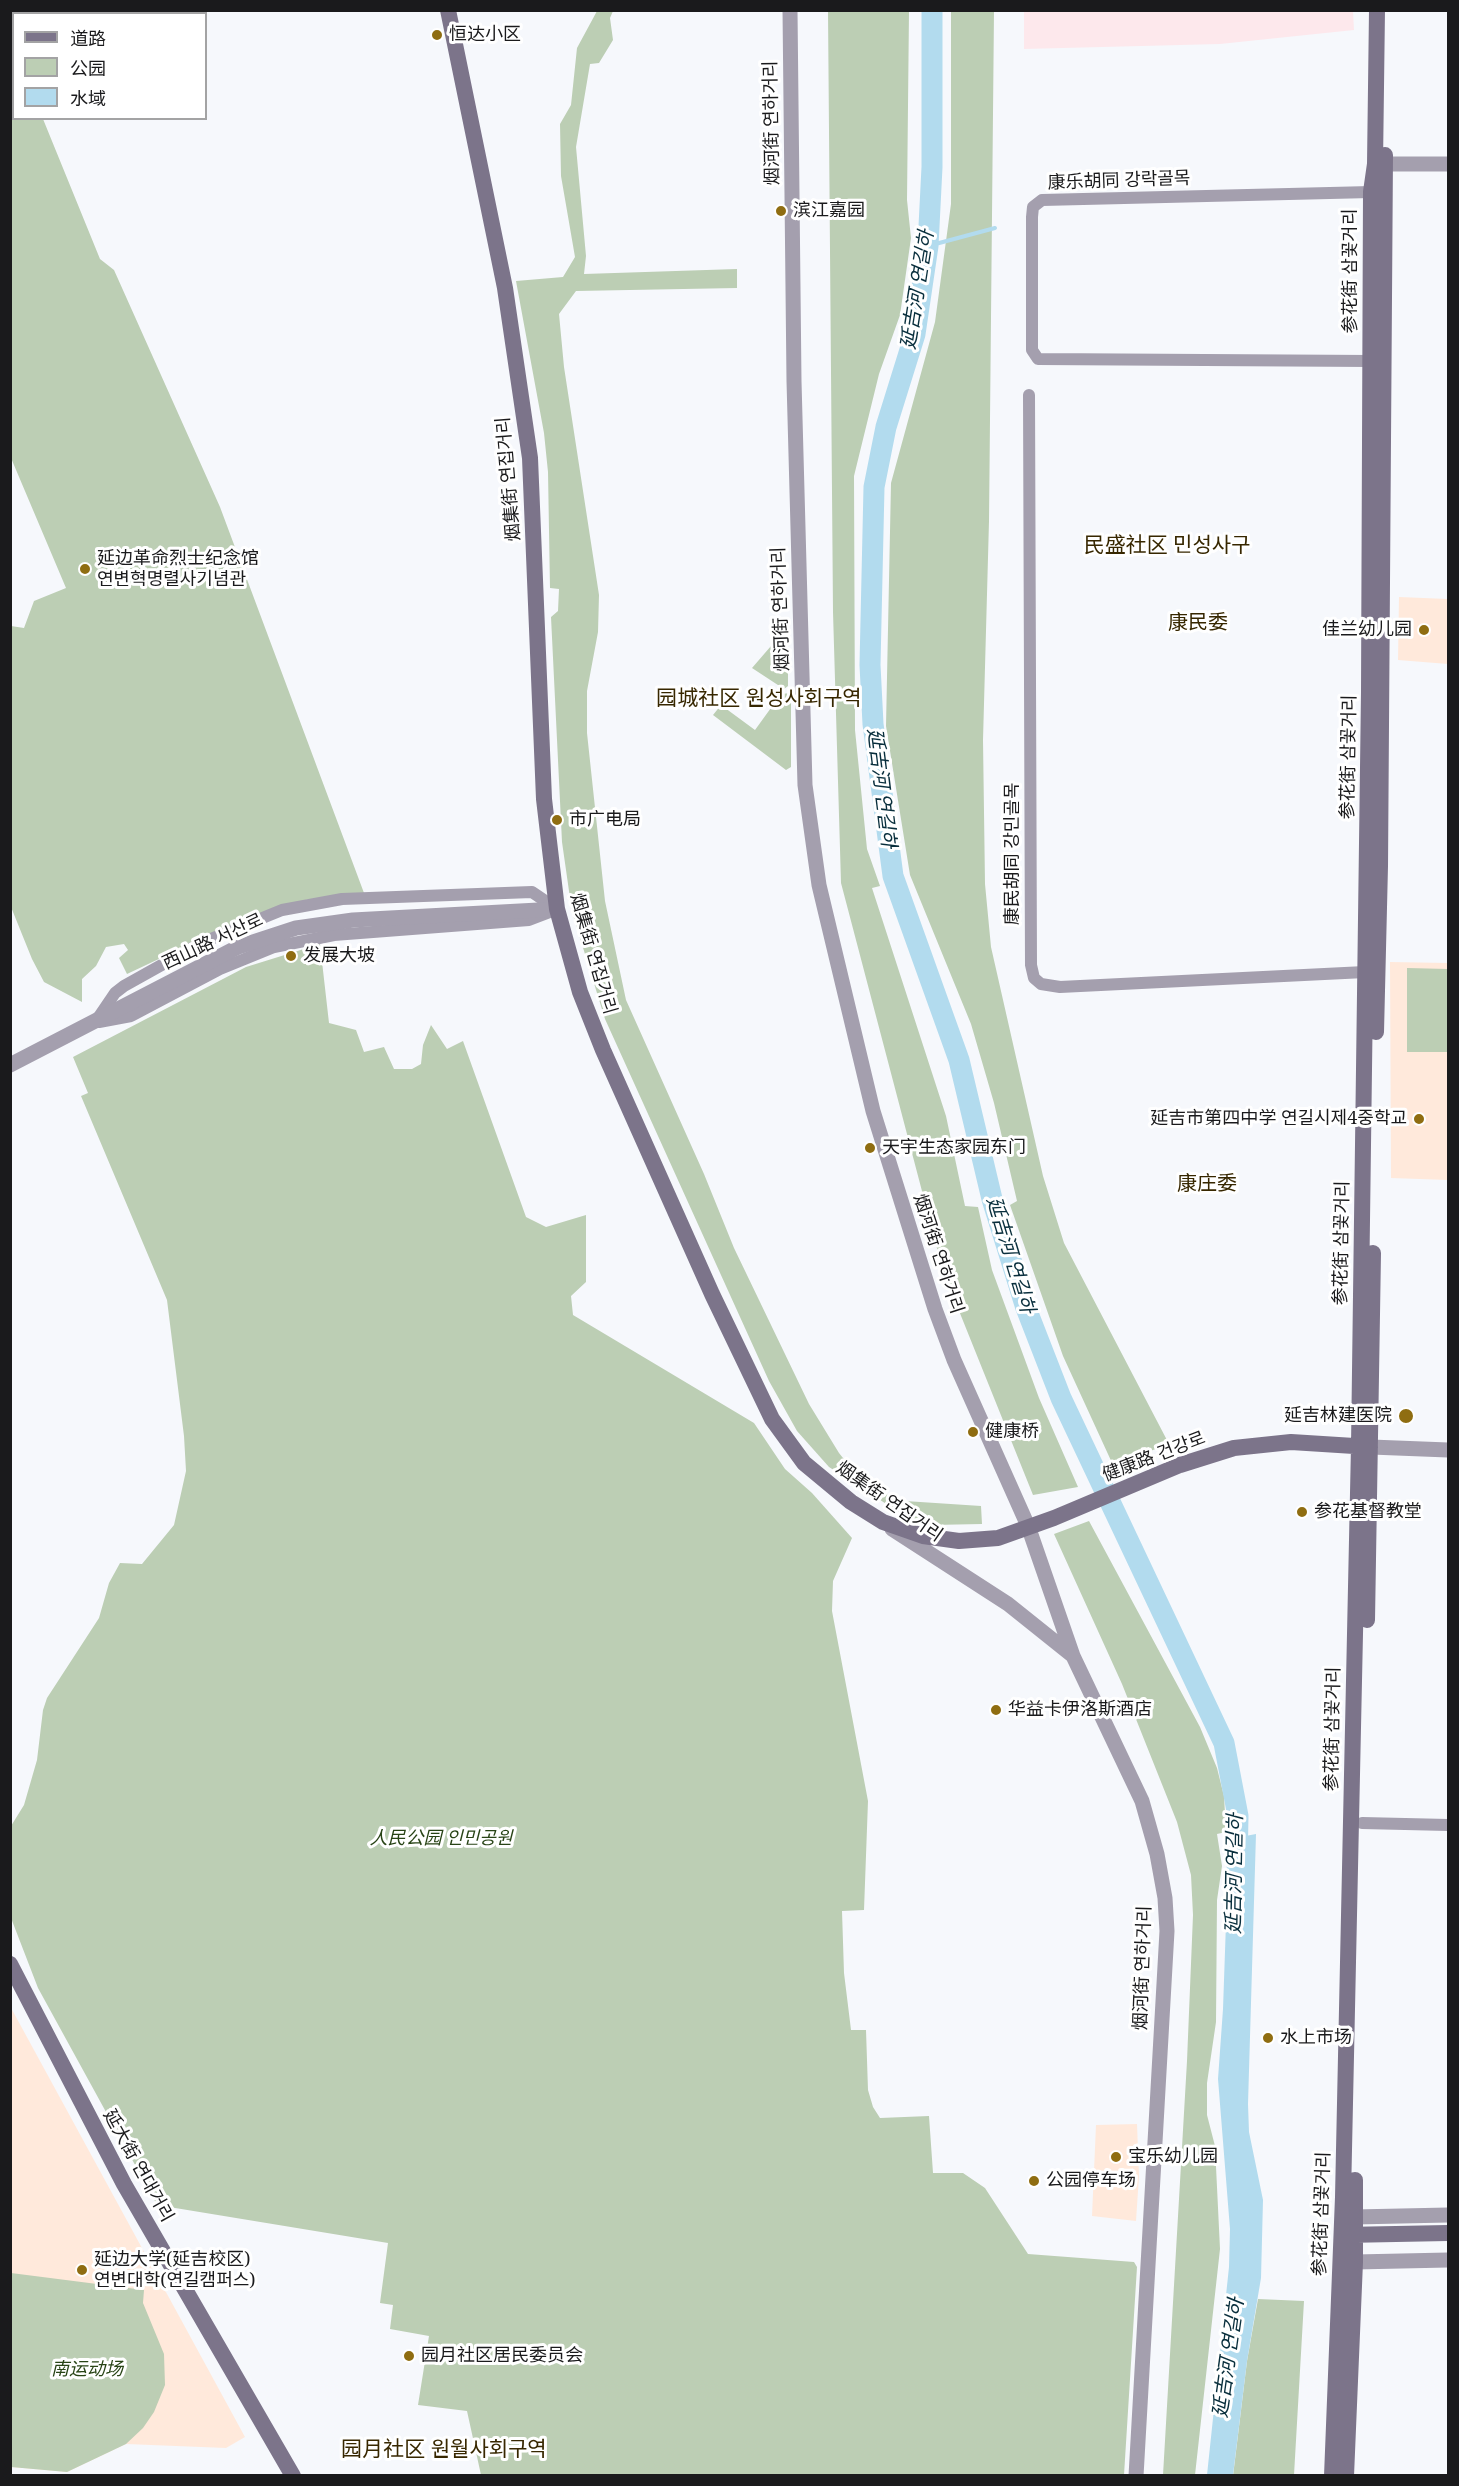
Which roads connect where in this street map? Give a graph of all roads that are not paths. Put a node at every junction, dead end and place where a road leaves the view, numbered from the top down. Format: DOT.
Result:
graph roads {
  1 [pos="448,10"];
  2 [pos="790,10"];
  3 [pos="1377,10"];
  4 [pos="1386,10"];
  5 [pos="1380,164"];
  6 [pos="1449,164"];
  7 [pos="1371,192"];
  8 [pos="1371,361"];
  9 [pos="1029,395"];
  10 [pos="557,909"];
  11 [pos="1365,972"];
  12 [pos="94,1023"];
  13 [pos="10,1065"];
  14 [pos="1365,1446"];
  15 [pos="1449,1450"];
  16 [pos="883,1522"];
  17 [pos="1028,1526"];
  18 [pos="1073,1656"];
  19 [pos="1362,1823"];
  20 [pos="1449,1825"];
  21 [pos="10,1964"];
  22 [pos="1449,2215"];
  23 [pos="1354,2217"];
  24 [pos="1449,2232"];
  25 [pos="1449,2243"];
  26 [pos="1349,2245"];
  27 [pos="1449,2260"];
  28 [pos="293,2475"];
  29 [pos="1136,2475"];
  30 [pos="1332,2475"];
  31 [pos="1346,2475"];
  1 -- 10 [label="main road, 烟集街 연집거리"];
  2 -- 17 [label="street, 烟河街 연하거리"];
  3 -- 5 [label="main road, 参花街 삼꽃거리"];
  4 -- 5 [label="main road, 参花街 삼꽃거리"];
  5 -- 6 [label="street"];
  5 -- 7 [label="main road, 参花街 삼꽃거리"];
  5 -- 14 [label="main road, 参花街 삼꽃거리"];
  7 -- 8 [label="main road, 参花街 삼꽃거리"];
  7 -- 8 [label="street, 康乐胡同 강락골목"];
  8 -- 11 [label="main road, 参花街 삼꽃거리"];
  9 -- 11 [label="street, 康民胡同 강민골목"];
  10 -- 12 [label="street, 西山路 서산로"];
  10 -- 12 [label="street"];
  10 -- 16 [label="main road, 烟集街 연집거리"];
  11 -- 14 [label="main road, 参花街 삼꽃거리"];
  12 -- 13 [label="street, 西山路 서산로"];
  14 -- 15 [label="street, 健康路 건강로"];
  14 -- 17 [label="main road, 健康路 건강로"];
  14 -- 19 [label="main road, 参花街 삼꽃거리"];
  14 -- 26 [label="main road, 参花街 삼꽃거리"];
  16 -- 17 [label="main road, 健康路 건강로"];
  16 -- 18 [label="street, 烟集街 연집거리"];
  17 -- 18 [label="street, 烟河街 연하거리"];
  18 -- 29 [label="street, 烟河街 연하거리"];
  19 -- 20 [label="street"];
  19 -- 23 [label="main road, 参花街 삼꽃거리"];
  21 -- 28 [label="main road, 延大街 연대거리"];
  22 -- 23 [label="street"];
  23 -- 26 [label="main road, 参花街 삼꽃거리"];
  24 -- 26 [label="main road"];
  25 -- 26 [label="main road"];
  26 -- 27 [label="street"];
  26 -- 30 [label="main road, 参花街 삼꽃거리"];
  26 -- 31 [label="main road, 参花街 삼꽃거리"];
}
